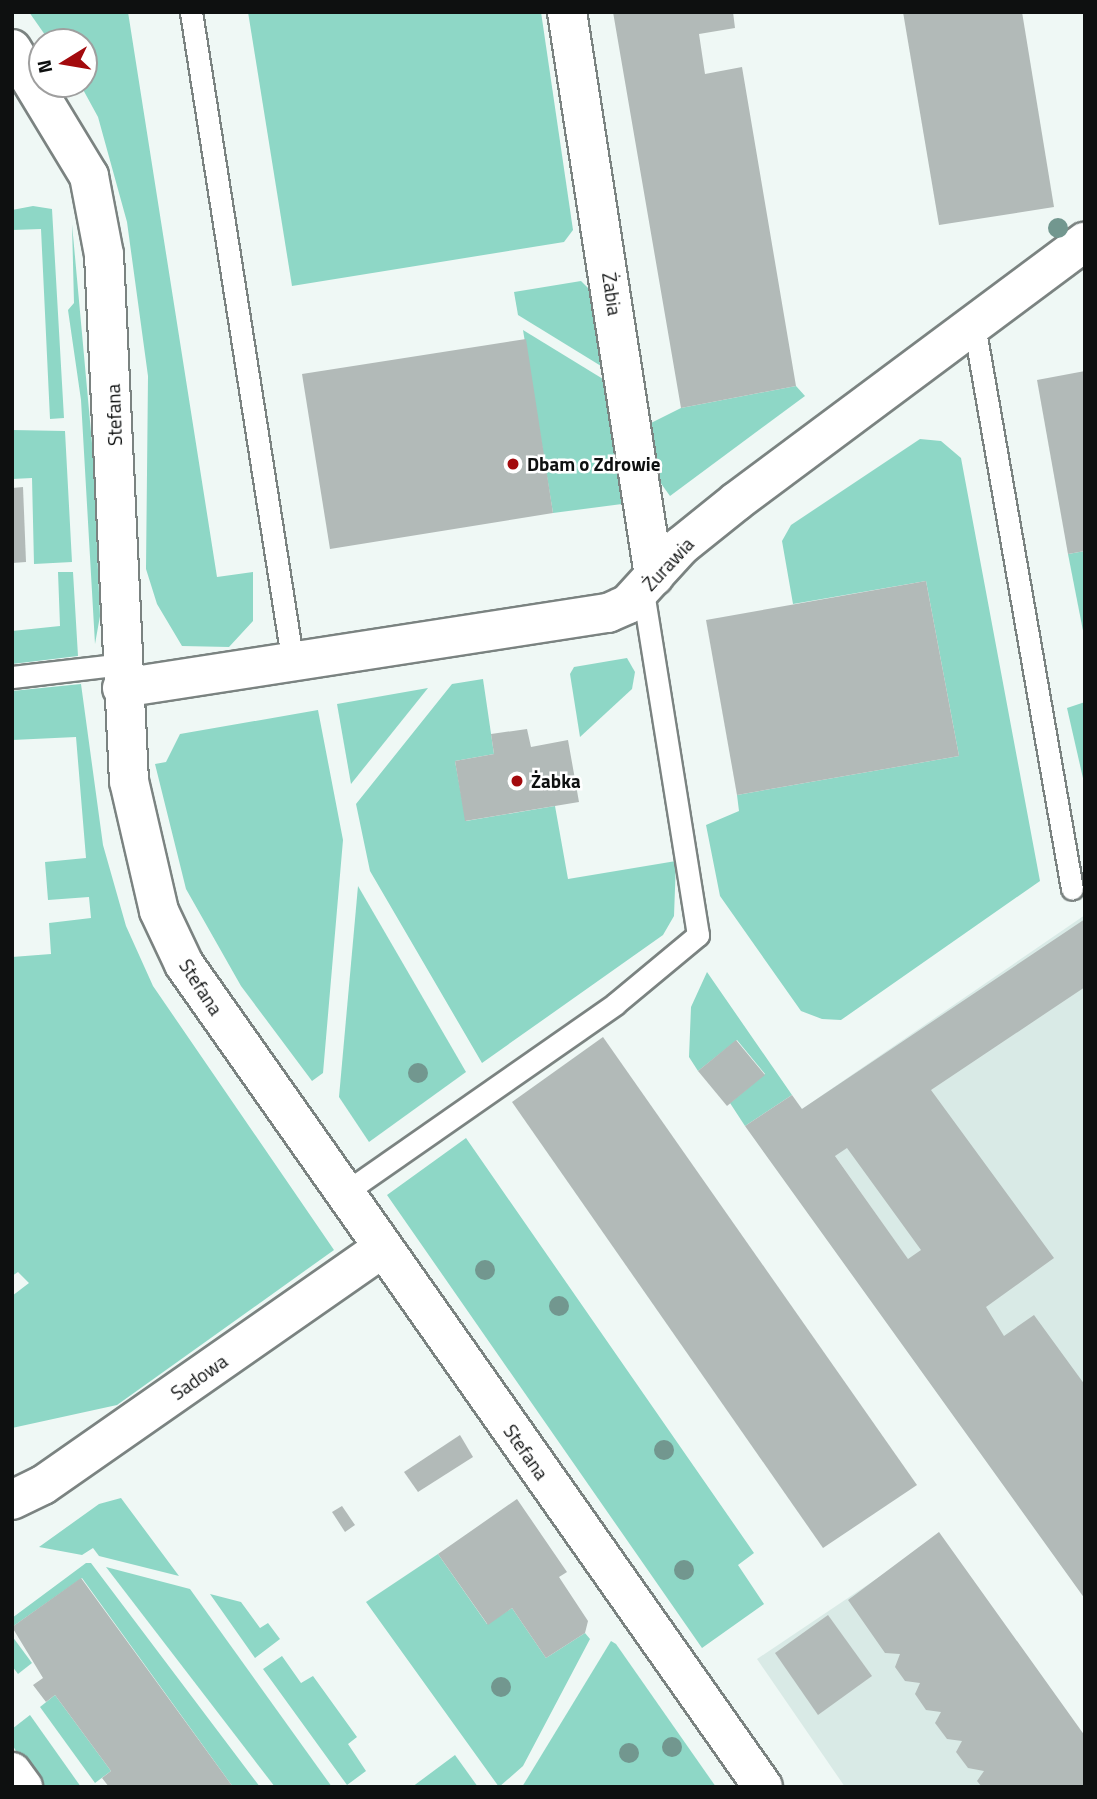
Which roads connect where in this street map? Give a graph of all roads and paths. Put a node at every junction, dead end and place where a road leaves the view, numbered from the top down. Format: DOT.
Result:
graph roads {
  1 [pos="191,12"];
  2 [pos="567,12"];
  3 [pos="12,49"];
  4 [pos="1085,242"];
  5 [pos="974,325"];
  6 [pos="649,584"];
  7 [pos="293,664"];
  8 [pos="122,676"];
  9 [pos="12,677"];
  10 [pos="1072,889"];
  11 [pos="343,1194"];
  12 [pos="383,1248"];
  13 [pos="12,1500"];
  14 [pos="12,1772"];
  15 [pos="23,1787"];
  16 [pos="763,1787"];
  1 -- 7 [label="lane"];
  2 -- 6 [label="street, Żabia"];
  3 -- 8 [label="street, Stefana"];
  4 -- 5 [label="street, Żurawia"];
  5 -- 6 [label="street, Żurawia"];
  5 -- 10 [label="lane"];
  6 -- 7 [label="street, Żurawia"];
  6 -- 11 [label="lane"];
  7 -- 8 [label="street, Żurawia"];
  8 -- 9 [label="lane"];
  8 -- 11 [label="street, Stefana"];
  11 -- 12 [label="street, Stefana"];
  12 -- 13 [label="street, Sadowa"];
  12 -- 16 [label="street, Stefana"];
  14 -- 15 [label="street"];
}
